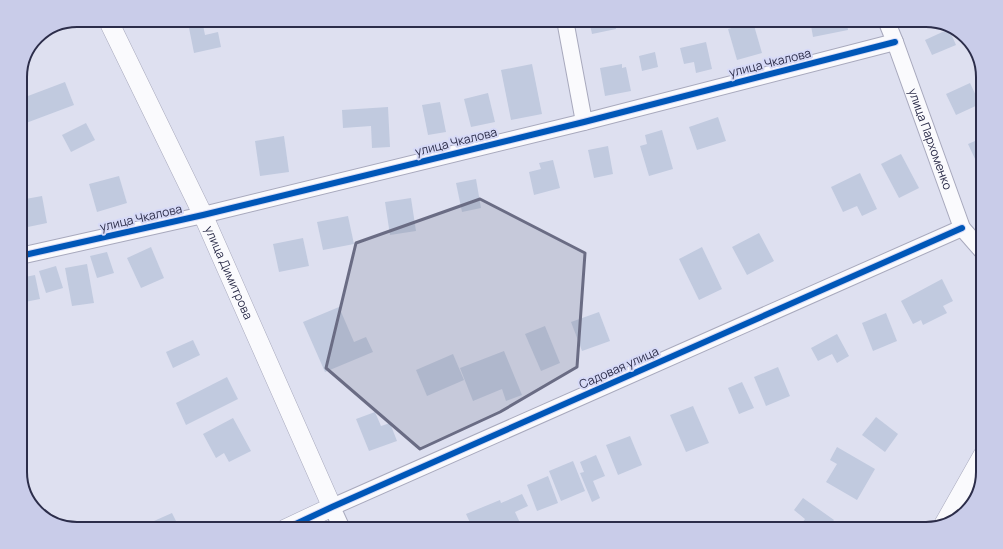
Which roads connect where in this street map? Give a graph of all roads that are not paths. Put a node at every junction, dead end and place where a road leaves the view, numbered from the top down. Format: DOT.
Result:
graph roads {
  1 [pos="111,27"];
  2 [pos="566,27"];
  3 [pos="889,27"];
  4 [pos="895,42"];
  5 [pos="584,122"];
  6 [pos="204,215"];
  7 [pos="962,228"];
  8 [pos="976,244"];
  9 [pos="27,254"];
  10 [pos="976,467"];
  11 [pos="332,507"];
  12 [pos="948,516"];
  13 [pos="300,522"];
  14 [pos="339,522"];
  1 -- 6 [label="street, улица Димитрова"];
  2 -- 5 [label="street"];
  3 -- 4 [label="street, улица Пархоменко"];
  4 -- 5 [label="street, улица Чкалова"];
  4 -- 7 [label="street, улица Пархоменко"];
  5 -- 6 [label="street, улица Чкалова"];
  6 -- 9 [label="street, улица Чкалова"];
  6 -- 11 [label="street, улица Димитрова"];
  7 -- 8 [label="street, улица Пархоменко"];
  7 -- 11 [label="street, Садовая улица"];
  10 -- 12 [label="street"];
  11 -- 13 [label="street, Садовая улица"];
  11 -- 14 [label="street, улица Димитрова"];
}
